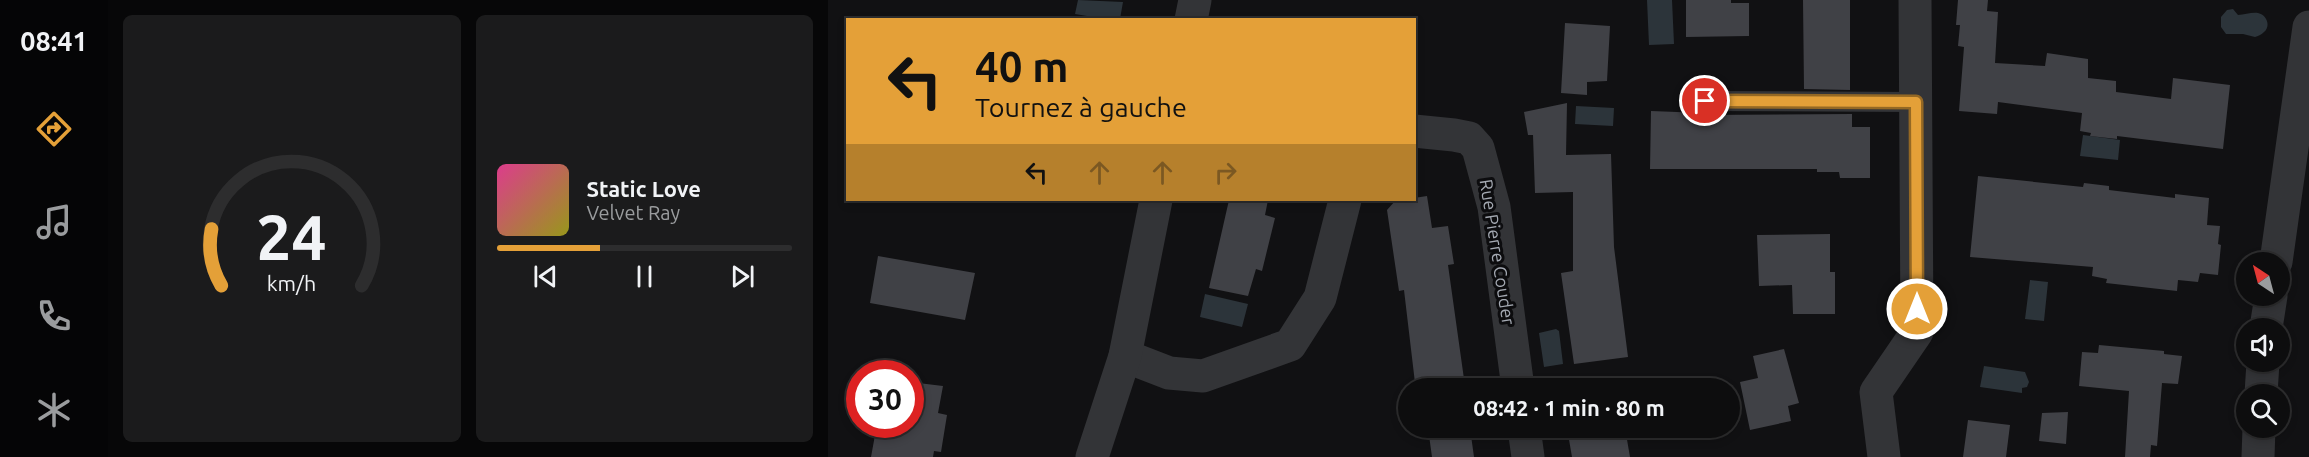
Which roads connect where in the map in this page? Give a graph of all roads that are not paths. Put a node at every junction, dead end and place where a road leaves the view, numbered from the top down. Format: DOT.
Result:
graph roads {
  1 [pos="1195,0"];
  2 [pos="1915,0"];
  3 [pos="1191,18"];
  4 [pos="2309,27"];
  5 [pos="1705,101"];
  6 [pos="1916,102"];
  7 [pos="1416,131"];
  8 [pos="1156,201"];
  9 [pos="1345,201"];
  10 [pos="2277,252"];
  11 [pos="1125,356"];
  12 [pos="1517,378"];
  13 [pos="1525,438"];
  14 [pos="2259,438"];
  15 [pos="1092,457"];
  16 [pos="1528,457"];
  17 [pos="1884,457"];
  18 [pos="2258,457"];
  1 -- 3 [label="street"];
  2 -- 6 [label="street"];
  4 -- 10 [label="street"];
  5 -- 6 [label="lane"];
  6 -- 17 [label="street"];
  7 -- 12 [label="street, Rue Pierre Couder"];
  8 -- 11 [label="street"];
  9 -- 11 [label="street"];
  11 -- 15 [label="street"];
  13 -- 16 [label="street"];
  14 -- 18 [label="street"];
}
